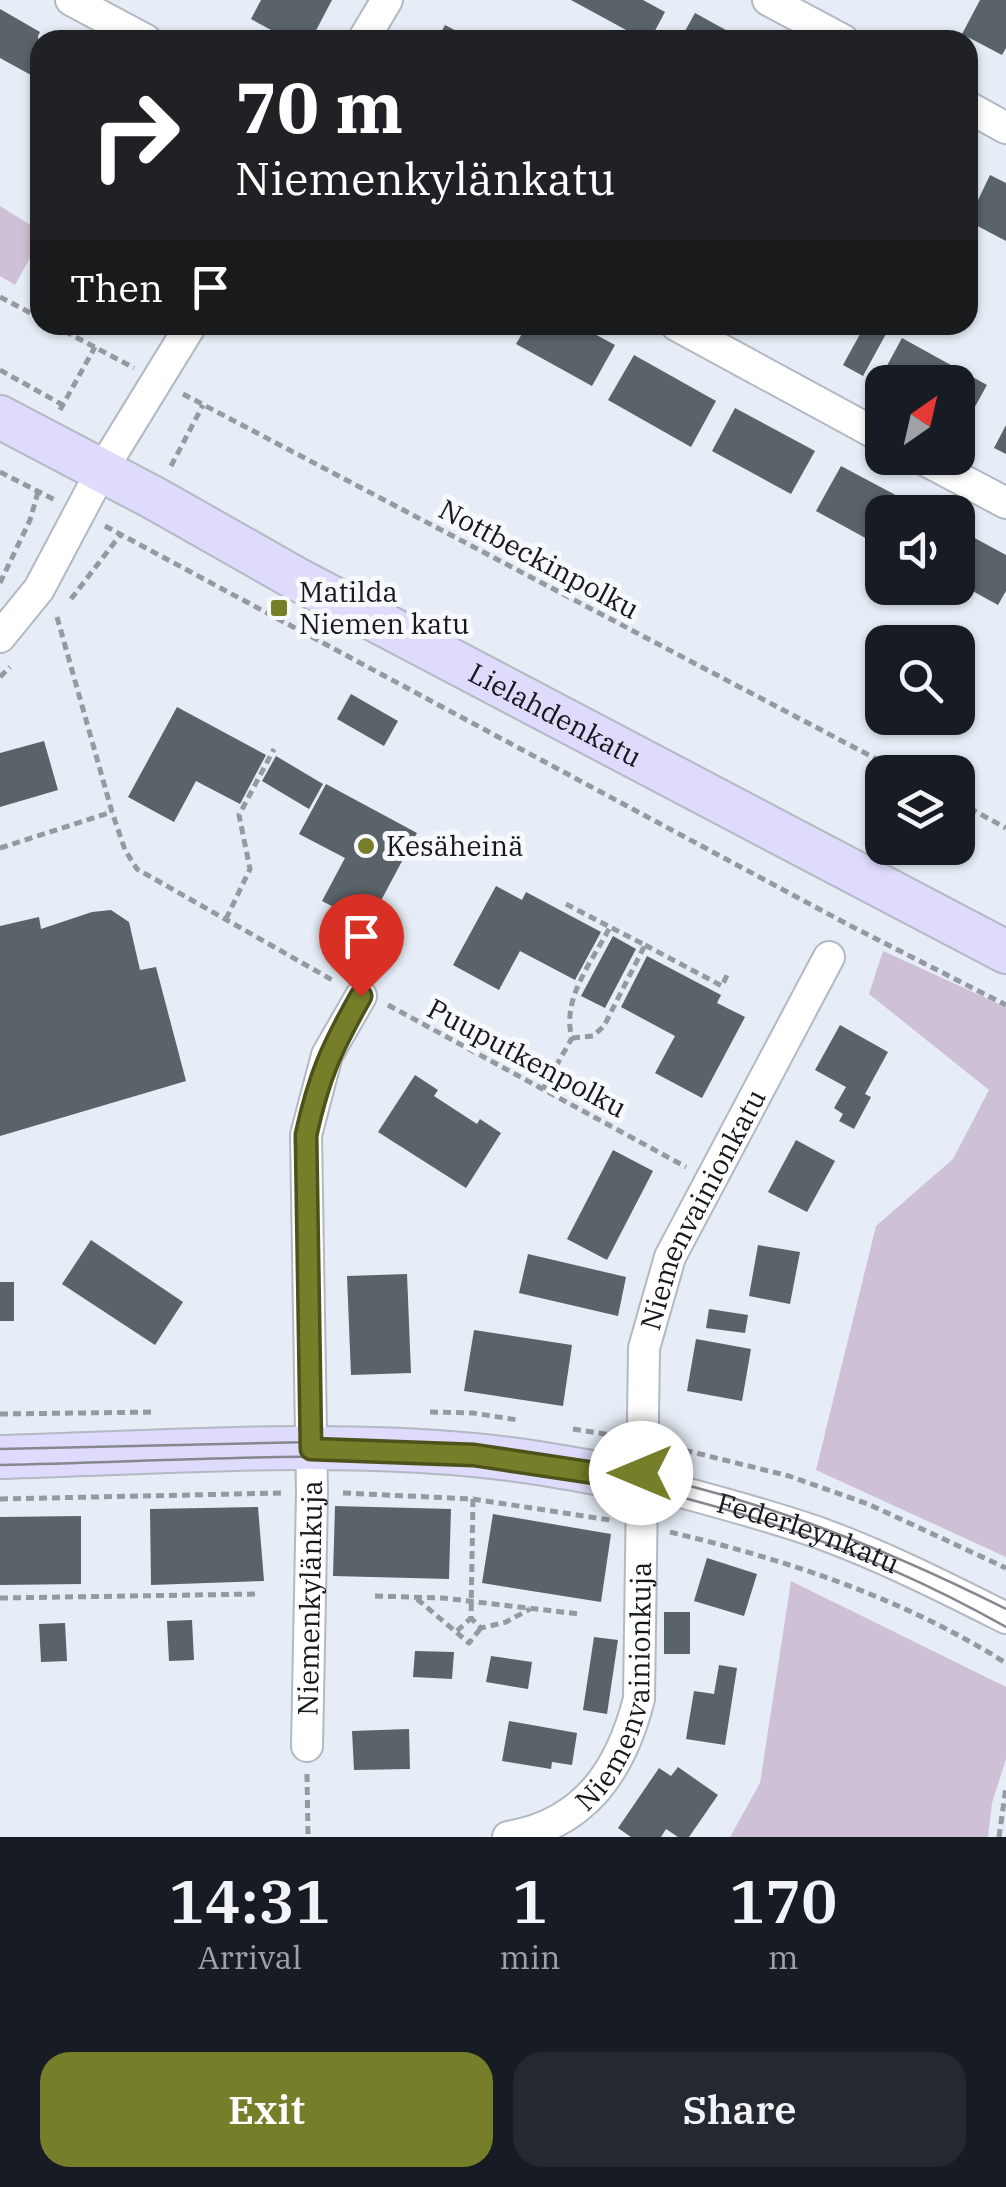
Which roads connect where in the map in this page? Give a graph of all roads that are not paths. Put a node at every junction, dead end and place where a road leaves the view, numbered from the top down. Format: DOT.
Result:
graph roads {
  1 [pos="71,0"];
  2 [pos="388,0"];
  3 [pos="768,0"];
  4 [pos="127,30"];
  5 [pos="369,30"];
  6 [pos="824,30"];
  7 [pos="978,113"];
  8 [pos="1006,128"];
  9 [pos="184,335"];
  10 [pos="695,335"];
  11 [pos="0,417"];
  12 [pos="865,427"];
  13 [pos="102,470"];
  14 [pos="954,475"];
  15 [pos="1006,503"];
  16 [pos="0,637"];
  17 [pos="1006,952"];
  18 [pos="829,957"];
  19 [pos="361,996"];
  20 [pos="311,1449"];
  21 [pos="0,1457"];
  22 [pos="641,1480"];
  23 [pos="1006,1618"];
  24 [pos="307,1746"];
  25 [pos="508,1837"];
  1 -- 4 [label="street"];
  2 -- 5 [label="street"];
  3 -- 6 [label="street"];
  7 -- 8 [label="street"];
  9 -- 13 [label="street"];
  10 -- 12 [label="street"];
  11 -- 13 [label="main road, Lielahdenkatu"];
  13 -- 16 [label="street"];
  13 -- 17 [label="main road, Lielahdenkatu"];
  14 -- 15 [label="street"];
  18 -- 22 [label="street, Niemenvainionkatu"];
  19 -- 20 [label="street, Niemenkylänkuja"];
  20 -- 21 [label="main road, Federleynkatu"];
  20 -- 22 [label="main road, Federleynkatu"];
  20 -- 24 [label="street, Niemenkylänkuja"];
  22 -- 23 [label="street, Federleynkatu"];
  22 -- 25 [label="street, Niemenvainionkuja"];
}
